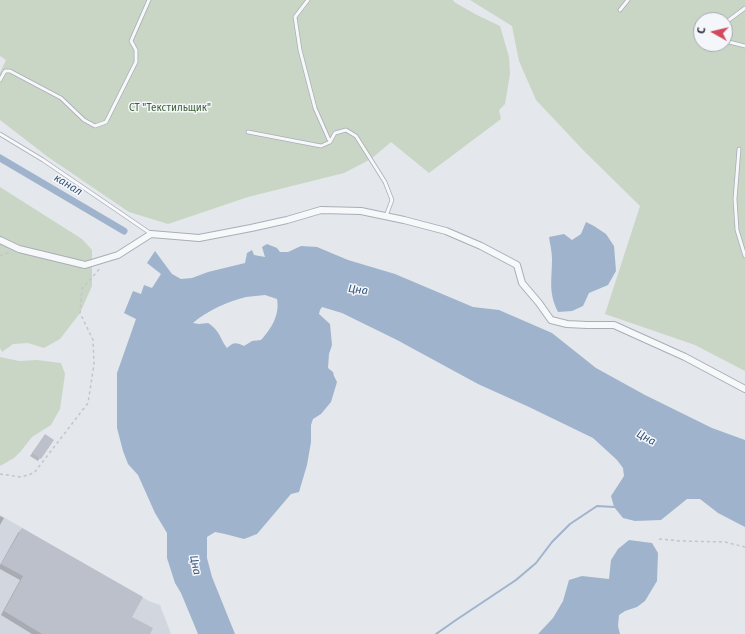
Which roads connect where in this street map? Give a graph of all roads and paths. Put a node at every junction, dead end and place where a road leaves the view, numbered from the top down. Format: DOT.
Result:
graph roads {
  1 [pos="149,0"];
  2 [pos="308,0"];
  3 [pos="628,0"];
  4 [pos="745,8"];
  5 [pos="620,10"];
  6 [pos="733,17"];
  7 [pos="733,43"];
  8 [pos="745,46"];
  9 [pos="0,80"];
  10 [pos="248,132"];
  11 [pos="0,134"];
  12 [pos="330,142"];
  13 [pos="738,149"];
  14 [pos="386,216"];
  15 [pos="152,234"];
  16 [pos="0,240"];
  17 [pos="745,256"];
  18 [pos="110,258"];
  19 [pos="745,389"];
  20 [pos="0,474"];
  21 [pos="659,539"];
  22 [pos="745,547"];
  1 -- 9 [label="lane"];
  2 -- 12 [label="lane"];
  3 -- 5 [label="lane"];
  4 -- 6 [label="lane"];
  7 -- 8 [label="lane"];
  10 -- 12 [label="lane"];
  11 -- 15 [label="lane"];
  12 -- 14 [label="lane"];
  13 -- 17 [label="lane"];
  14 -- 15 [label="street"];
  14 -- 19 [label="street"];
  15 -- 18 [label="street"];
  16 -- 18 [label="street"];
  18 -- 20 [label="path"];
  21 -- 22 [label="path"];
}
